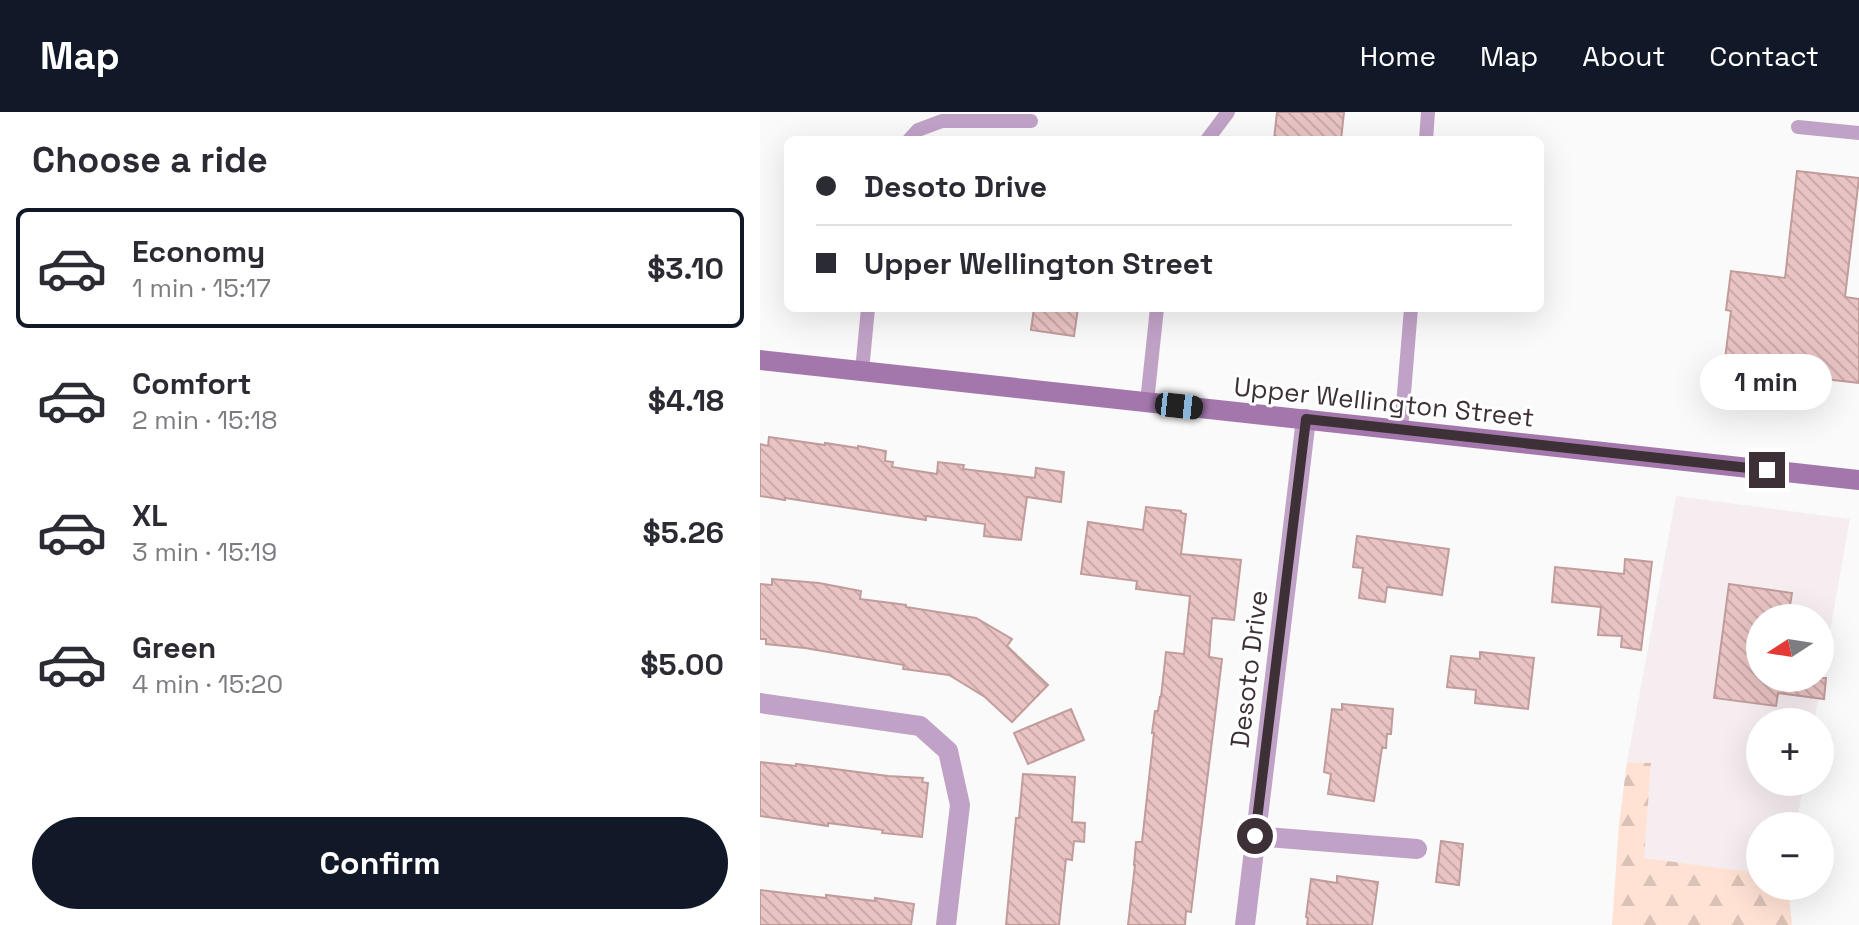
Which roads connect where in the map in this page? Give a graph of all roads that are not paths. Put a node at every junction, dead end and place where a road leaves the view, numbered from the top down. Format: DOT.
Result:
graph roads {
  1 [pos="1228,112"];
  2 [pos="1428,112"];
  3 [pos="1031,121"];
  4 [pos="1798,127"];
  5 [pos="1859,133"];
  6 [pos="913,136"];
  7 [pos="1210,136"];
  8 [pos="1426,136"];
  9 [pos="868,312"];
  10 [pos="1157,312"];
  11 [pos="1411,312"];
  12 [pos="760,360"];
  13 [pos="862,371"];
  14 [pos="1147,402"];
  15 [pos="1306,419"];
  16 [pos="1401,430"];
  17 [pos="1859,480"];
  18 [pos="760,703"];
  19 [pos="1255,836"];
  20 [pos="1417,849"];
  21 [pos="946,925"];
  22 [pos="1245,925"];
  1 -- 7 [label="lane"];
  2 -- 8 [label="lane"];
  3 -- 6 [label="lane"];
  4 -- 5 [label="lane"];
  9 -- 13 [label="lane"];
  10 -- 14 [label="lane"];
  11 -- 16 [label="lane"];
  12 -- 13 [label="main road, Upper Wellington Street"];
  13 -- 14 [label="main road, Upper Wellington Street"];
  14 -- 15 [label="main road, Upper Wellington Street"];
  15 -- 16 [label="main road, Upper Wellington Street"];
  15 -- 19 [label="street, Desoto Drive"];
  16 -- 17 [label="main road, Upper Wellington Street"];
  18 -- 21 [label="street"];
  19 -- 20 [label="street"];
  19 -- 22 [label="street, Desoto Drive"];
}
